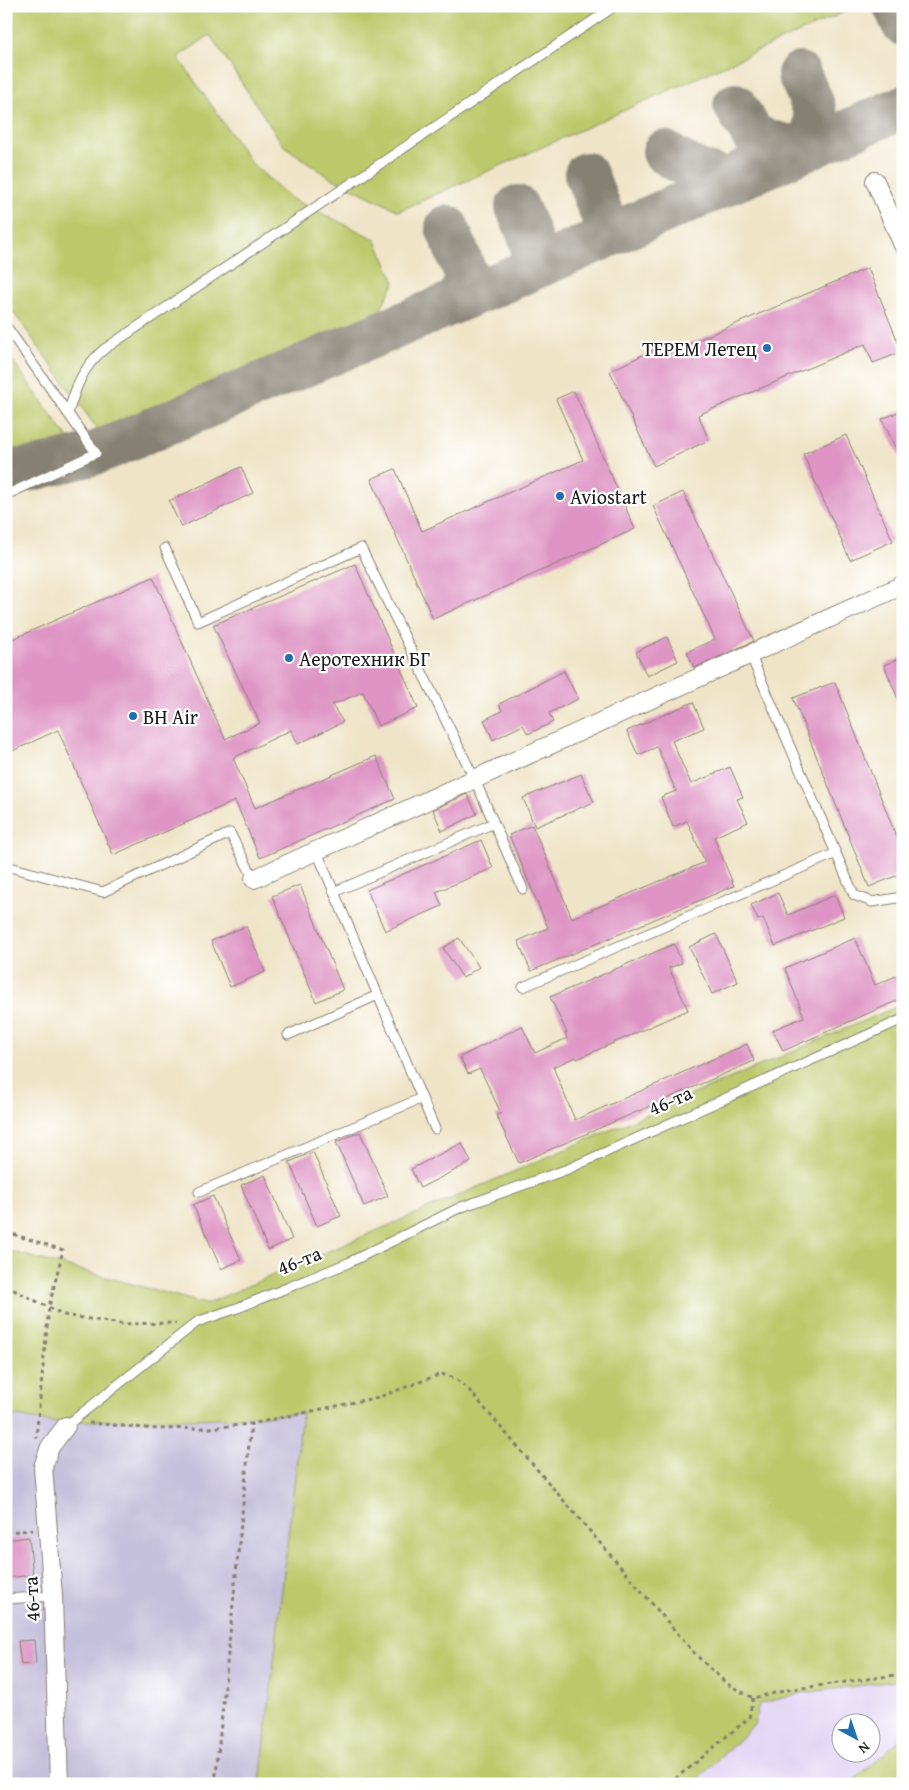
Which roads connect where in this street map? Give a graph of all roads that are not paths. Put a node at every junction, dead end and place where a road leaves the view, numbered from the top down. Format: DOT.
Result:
graph roads {
  1 [pos="615,6"];
  2 [pos="876,181"];
  3 [pos="903,245"];
  4 [pos="6,326"];
  5 [pos="68,413"];
  6 [pos="6,495"];
  7 [pos="164,548"];
  8 [pos="903,585"];
  9 [pos="750,654"];
  10 [pos="475,780"];
  11 [pos="494,823"];
  12 [pos="317,852"];
  13 [pos="834,854"];
  14 [pos="6,866"];
  15 [pos="254,880"];
  16 [pos="523,889"];
  17 [pos="334,892"];
  18 [pos="903,897"];
  19 [pos="523,987"];
  20 [pos="378,995"];
  21 [pos="903,1019"];
  22 [pos="288,1035"];
  23 [pos="422,1098"];
  24 [pos="435,1129"];
  25 [pos="199,1192"];
  26 [pos="66,1426"];
  27 [pos="53,1596"];
  28 [pos="6,1599"];
  29 [pos="59,1784"];
  1 -- 5 [label="lane"];
  2 -- 3 [label="street"];
  4 -- 5 [label="lane"];
  5 -- 6 [label="lane"];
  7 -- 10 [label="lane"];
  8 -- 9 [label="street"];
  9 -- 10 [label="street"];
  9 -- 13 [label="lane"];
  10 -- 11 [label="lane"];
  10 -- 12 [label="street"];
  11 -- 16 [label="lane"];
  11 -- 17 [label="lane"];
  12 -- 15 [label="street"];
  12 -- 17 [label="lane"];
  13 -- 18 [label="lane"];
  13 -- 19 [label="lane"];
  14 -- 15 [label="lane"];
  17 -- 20 [label="lane"];
  20 -- 22 [label="lane"];
  20 -- 23 [label="lane"];
  21 -- 26 [label="lane, 46-та"];
  23 -- 24 [label="lane"];
  23 -- 25 [label="lane"];
  26 -- 27 [label="street, 46-та"];
  27 -- 28 [label="lane"];
  27 -- 29 [label="street, 46-та"];
}
